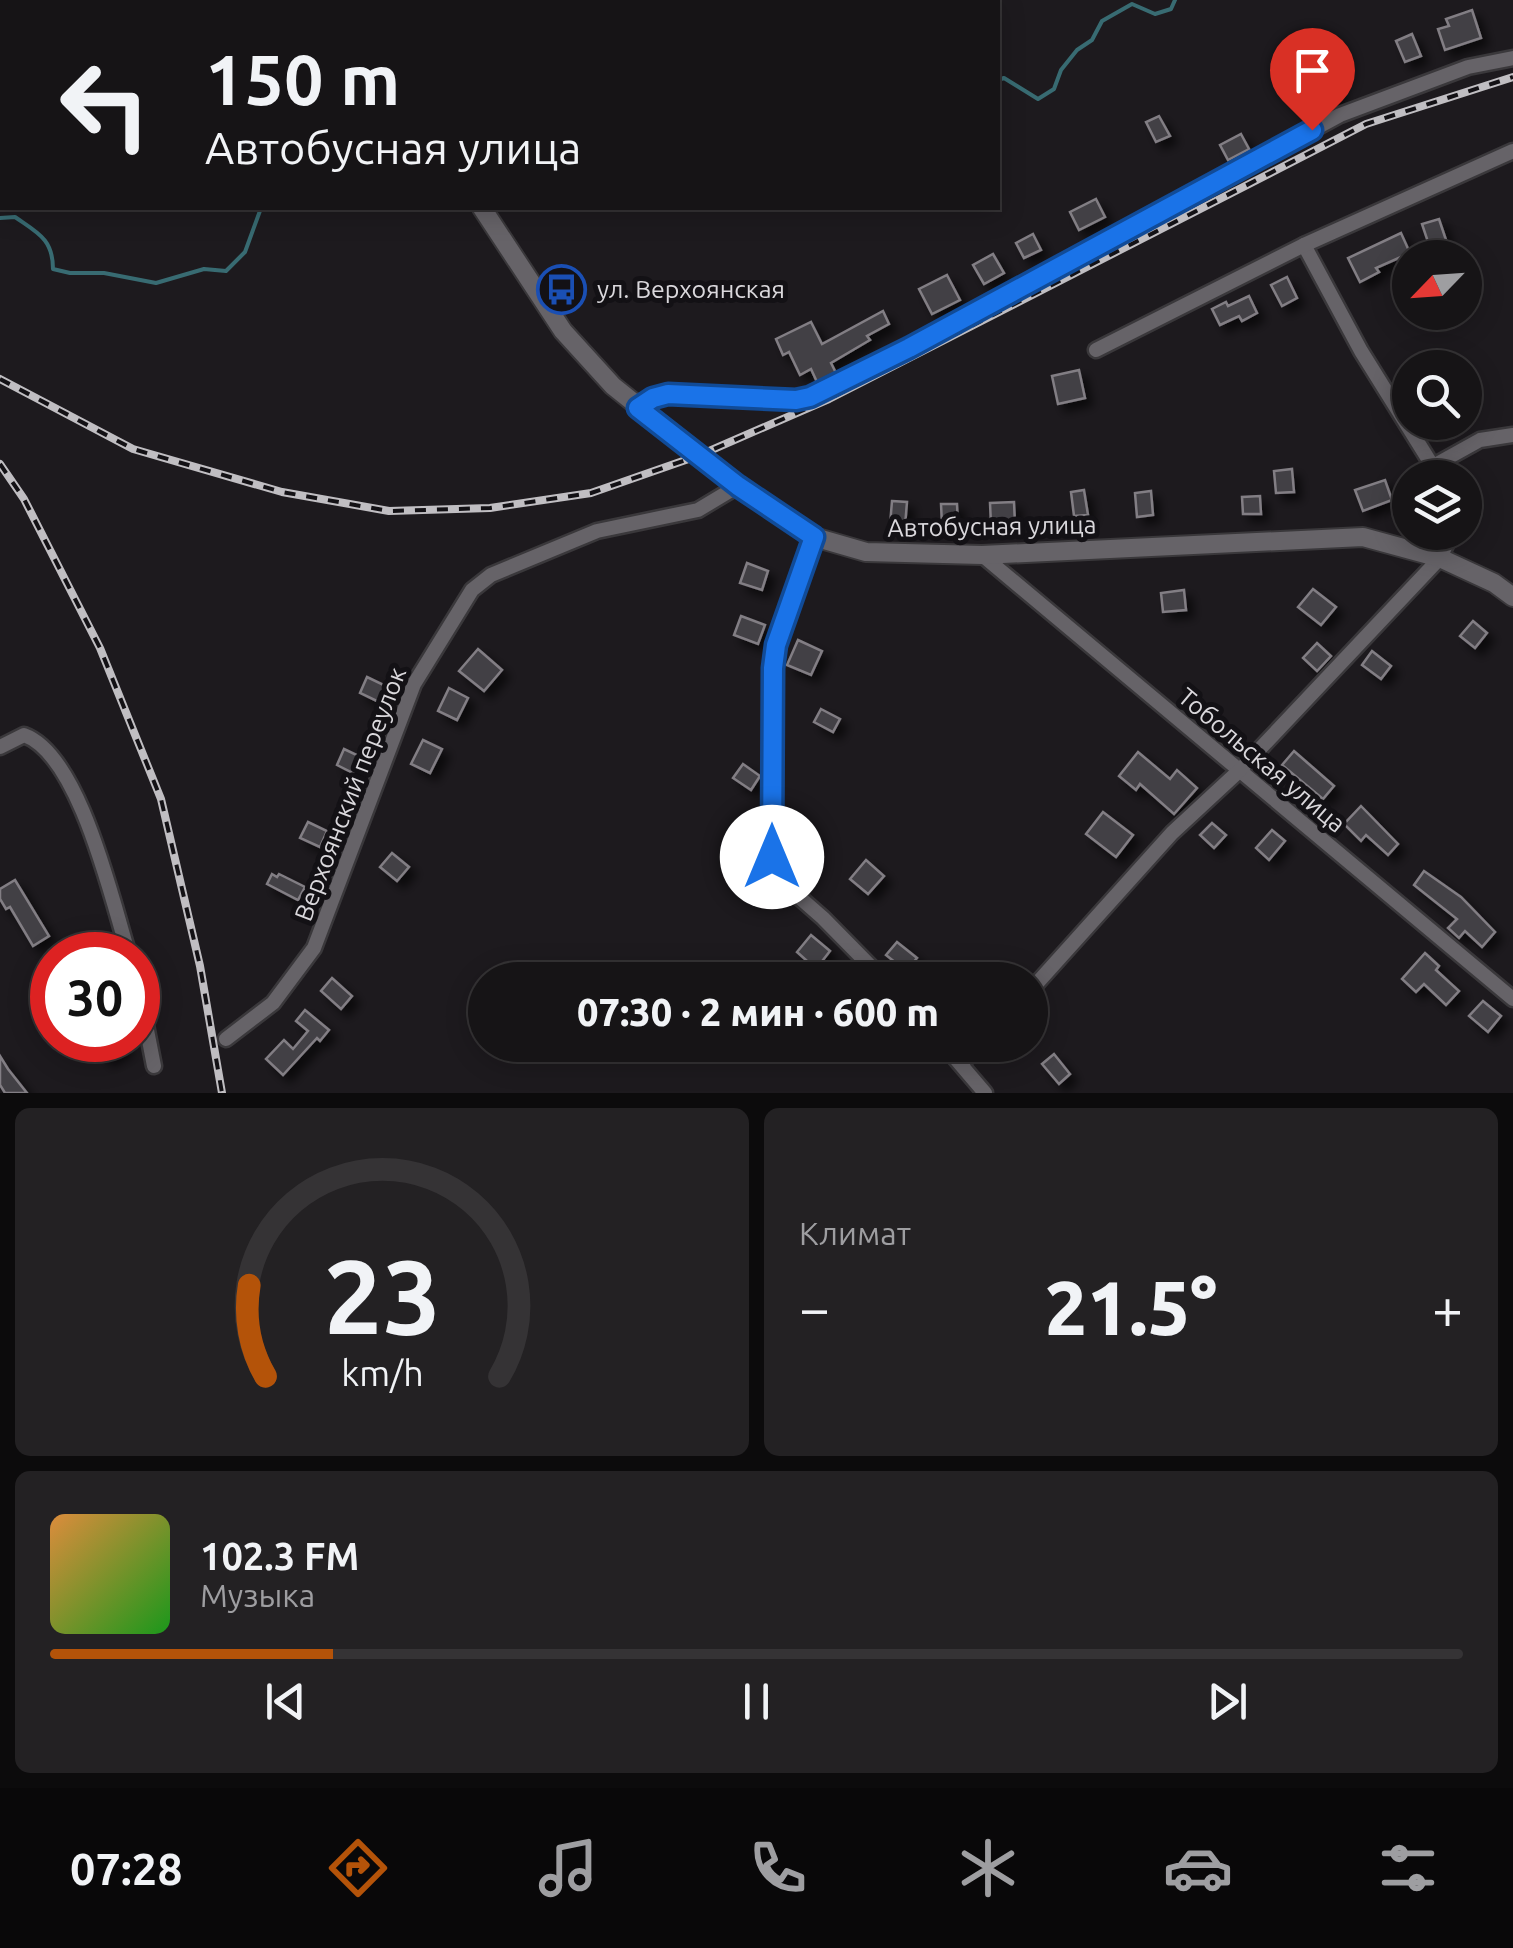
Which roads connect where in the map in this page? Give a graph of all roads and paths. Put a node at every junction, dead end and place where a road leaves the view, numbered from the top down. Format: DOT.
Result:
graph roads {
  1 [pos="1513,58"];
  2 [pos="1513,151"];
  3 [pos="483,210"];
  4 [pos="1304,245"];
  5 [pos="1096,350"];
  6 [pos="638,408"];
  7 [pos="1513,435"];
  8 [pos="1430,460"];
  9 [pos="1452,460"];
  10 [pos="738,486"];
  11 [pos="814,537"];
  12 [pos="1444,550"];
  13 [pos="982,555"];
  14 [pos="1440,558"];
  15 [pos="1513,597"];
  16 [pos="6,743"];
  17 [pos="1240,770"];
  18 [pos="122,932"];
  19 [pos="865,962"];
  20 [pos="1048,972"];
  21 [pos="1513,999"];
  22 [pos="226,1040"];
  23 [pos="153,1062"];
  24 [pos="961,1064"];
  25 [pos="154,1066"];
  26 [pos="985,1093"];
  1 -- 6 [label="street"];
  2 -- 4 [label="street"];
  3 -- 6 [label="street, Автобусная улица"];
  4 -- 5 [label="street"];
  4 -- 8 [label="street"];
  6 -- 10 [label="street, Автобусная улица"];
  7 -- 9 [label="street"];
  10 -- 11 [label="street, Автобусная улица"];
  10 -- 22 [label="street, Верхоянский переулок"];
  11 -- 13 [label="street, Автобусная улица"];
  11 -- 19 [label="street"];
  12 -- 14 [label="street"];
  13 -- 14 [label="street, Автобусная улица"];
  13 -- 17 [label="street, Тобольская улица"];
  14 -- 15 [label="street, Автобусная улица"];
  14 -- 17 [label="street"];
  16 -- 18 [label="street"];
  17 -- 20 [label="street"];
  17 -- 21 [label="street, Тобольская улица"];
  23 -- 25 [label="street"];
  24 -- 26 [label="street"];
}
